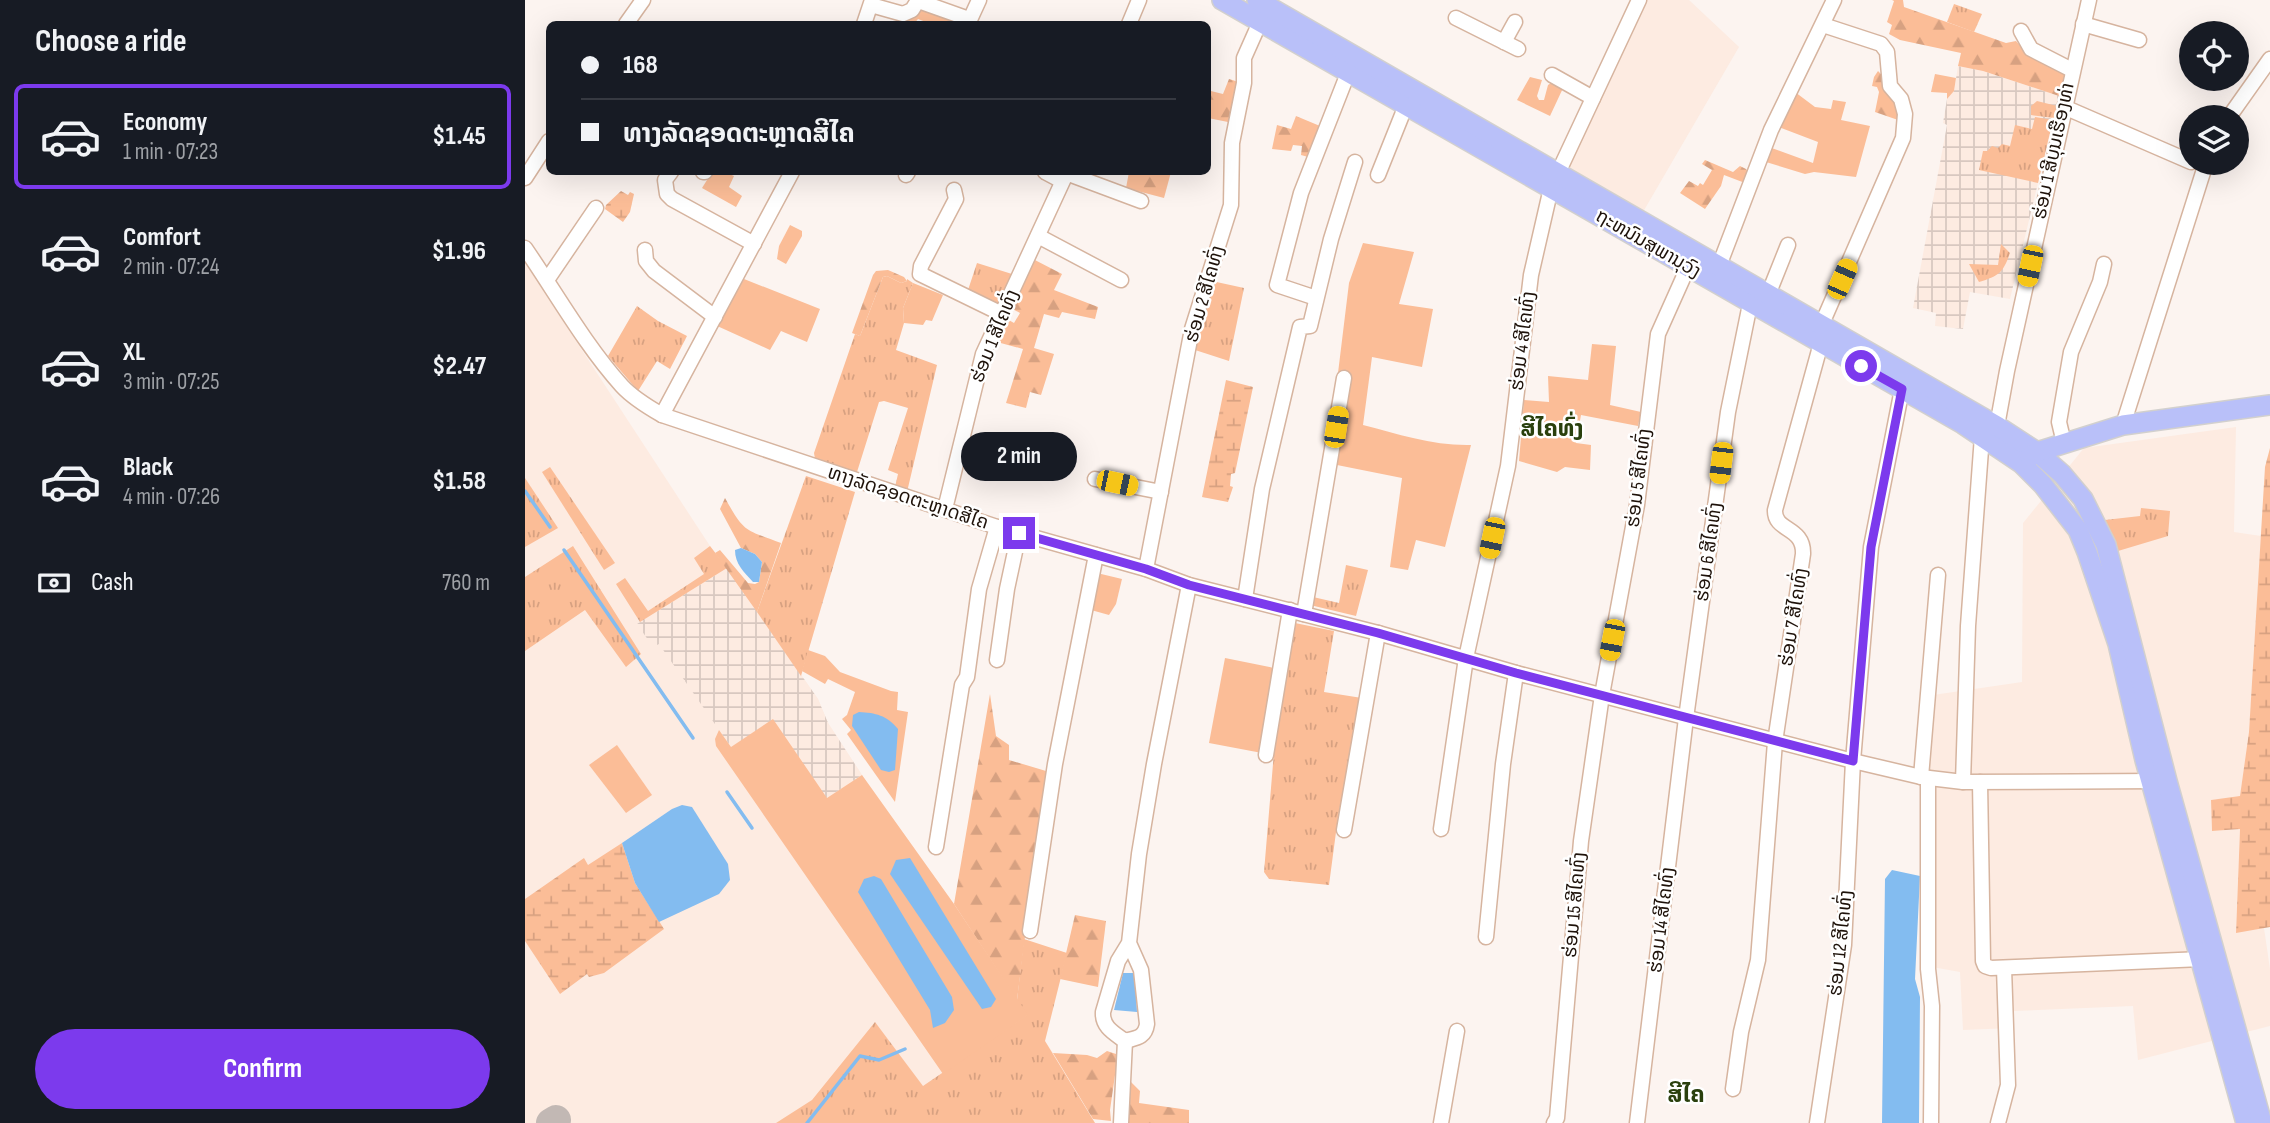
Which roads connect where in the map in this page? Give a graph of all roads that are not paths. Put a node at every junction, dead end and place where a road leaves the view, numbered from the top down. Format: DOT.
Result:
graph roads {
  1 [pos="643,0"];
  2 [pos="979,0"];
  3 [pos="1139,0"];
  4 [pos="1222,0"];
  5 [pos="1834,0"];
  6 [pos="2089,0"];
  7 [pos="1259,1"];
  8 [pos="1636,1"];
  9 [pos="871,2"];
  10 [pos="1456,18"];
  11 [pos="629,21"];
  12 [pos="865,21"];
  13 [pos="967,21"];
  14 [pos="969,21"];
  15 [pos="1130,21"];
  16 [pos="1260,22"];
  17 [pos="1515,22"];
  18 [pos="2083,24"];
  19 [pos="1823,25"];
  20 [pos="2021,31"];
  21 [pos="2139,40"];
  22 [pos="1504,42"];
  23 [pos="1518,49"];
  24 [pos="2270,59"];
  25 [pos="2072,70"];
  26 [pos="1348,73"];
  27 [pos="1552,75"];
  28 [pos="1593,98"];
  29 [pos="1406,105"];
  30 [pos="2237,105"];
  31 [pos="2064,107"];
  32 [pos="546,146"];
  33 [pos="2179,156"];
  34 [pos="1355,162"];
  35 [pos="669,175"];
  36 [pos="790,175"];
  37 [pos="1065,175"];
  38 [pos="1378,175"];
  39 [pos="2195,175"];
  40 [pos="525,178"];
  41 [pos="1554,181"];
  42 [pos="954,190"];
  43 [pos="1141,201"];
  44 [pos="596,208"];
  45 [pos="1038,236"];
  46 [pos="754,244"];
  47 [pos="1788,245"];
  48 [pos="525,248"];
  49 [pos="645,250"];
  50 [pos="2104,264"];
  51 [pos="1719,266"];
  52 [pos="1688,267"];
  53 [pos="547,279"];
  54 [pos="1121,280"];
  55 [pos="1768,295"];
  56 [pos="1315,298"];
  57 [pos="1750,304"];
  58 [pos="1002,314"];
  59 [pos="715,317"];
  60 [pos="1821,334"];
  61 [pos="1345,378"];
  62 [pos="1902,389"];
  63 [pos="2270,405"];
  64 [pos="662,415"];
  65 [pos="2123,425"];
  66 [pos="1990,431"];
  67 [pos="2064,443"];
  68 [pos="2029,457"];
  69 [pos="1095,479"];
  70 [pos="1161,492"];
  71 [pos="945,509"];
  72 [pos="997,527"];
  73 [pos="1019,533"];
  74 [pos="1096,555"];
  75 [pos="1146,569"];
  76 [pos="1938,575"];
  77 [pos="1189,585"];
  78 [pos="1245,599"];
  79 [pos="1297,612"];
  80 [pos="1378,633"];
  81 [pos="1466,658"];
  82 [pos="997,660"];
  83 [pos="1516,673"];
  84 [pos="1602,695"];
  85 [pos="1686,718"];
  86 [pos="1775,742"];
  87 [pos="1266,755"];
  88 [pos="1853,761"];
  89 [pos="1925,778"];
  90 [pos="2159,781"];
  91 [pos="1962,782"];
  92 [pos="1979,782"];
  93 [pos="1441,829"];
  94 [pos="1344,830"];
  95 [pos="936,847"];
  96 [pos="1030,931"];
  97 [pos="1486,937"];
  98 [pos="1129,943"];
  99 [pos="2202,959"];
  100 [pos="2004,968"];
  101 [pos="1457,1031"];
  102 [pos="1125,1041"];
  103 [pos="1733,1089"];
  104 [pos="1556,1120"];
  105 [pos="1121,1123"];
  106 [pos="1441,1123"];
  107 [pos="1637,1123"];
  108 [pos="1817,1123"];
  109 [pos="1931,1123"];
  110 [pos="1997,1123"];
  111 [pos="2246,1123"];
  112 [pos="2262,1123"];
  1 -- 11 [label="street"];
  2 -- 14 [label="street"];
  3 -- 15 [label="street"];
  4 -- 16 [label="highway, ຖະຫນົນສຸພານຸວົງ"];
  5 -- 19 [label="street"];
  6 -- 18 [label="street, ຮ່ອມ 1 ສີບຸນເຮືອງທ່າ"];
  7 -- 41 [label="highway, ຖະຫນົນສຸພານຸວົງ"];
  8 -- 28 [label="street, ຮ່ອມ 4 ສີໄຄທົ່ງ"];
  9 -- 12 [label="street"];
  9 -- 13 [label="street"];
  10 -- 22 [label="street"];
  16 -- 26 [label="highway, ຖະຫນົນສຸພານຸວົງ"];
  16 -- 70 [label="street, ຮ່ອມ 2 ສີໄຄທົ່ງ"];
  17 -- 22 [label="street"];
  18 -- 21 [label="street"];
  18 -- 25 [label="street, ຮ່ອມ 1 ສີບຸນເຮືອງທ່າ"];
  19 -- 51 [label="street"];
  19 -- 60 [label="street"];
  20 -- 25 [label="street"];
  22 -- 23 [label="street"];
  24 -- 30 [label="street"];
  25 -- 31 [label="street, ຮ່ອມ 1 ສີບຸນເຮືອງທ່າ"];
  26 -- 29 [label="highway, ຖະຫນົນສຸພານຸວົງ"];
  26 -- 56 [label="street"];
  27 -- 28 [label="street"];
  28 -- 41 [label="street, ຮ່ອມ 4 ສີໄຄທົ່ງ"];
  29 -- 38 [label="street"];
  29 -- 41 [label="highway, ຖະຫນົນສຸພານຸວົງ"];
  31 -- 33 [label="street"];
  31 -- 66 [label="street, ຮ່ອມ 1 ສີບຸນເຮືອງທ່າ"];
  32 -- 40 [label="street"];
  34 -- 56 [label="street"];
  35 -- 46 [label="street"];
  36 -- 46 [label="street"];
  37 -- 43 [label="street"];
  37 -- 45 [label="street, ຮ່ອມ 1 ສີໄຄທົ່ງ"];
  39 -- 65 [label="street"];
  41 -- 51 [label="highway, ຖະຫນົນສຸພານຸວົງ"];
  41 -- 52 [label="highway, ຖະຫນົນສຸພານຸວົງ"];
  41 -- 81 [label="street, ຮ່ອມ 4 ສີໄຄທົ່ງ"];
  42 -- 58 [label="street"];
  44 -- 53 [label="street"];
  45 -- 54 [label="street"];
  45 -- 58 [label="street, ຮ່ອມ 1 ສີໄຄທົ່ງ"];
  46 -- 59 [label="street"];
  47 -- 55 [label="street"];
  48 -- 53 [label="street, ທາງລັດຊອດຕະຫຼາດສີໄຄ"];
  49 -- 59 [label="street"];
  50 -- 67 [label="street"];
  51 -- 55 [label="highway, ຖະຫນົນສຸພານຸວົງ"];
  52 -- 57 [label="highway, ຖະຫນົນສຸພານຸວົງ"];
  52 -- 84 [label="street, ຮ່ອມ 5 ສີໄຄທົ່ງ"];
  53 -- 64 [label="street, ທາງລັດຊອດຕະຫຼາດສີໄຄ"];
  55 -- 60 [label="highway, ຖະຫນົນສຸພານຸວົງ"];
  56 -- 78 [label="street"];
  57 -- 60 [label="highway, ຖະຫນົນສຸພານຸວົງ"];
  57 -- 85 [label="street, ຮ່ອມ 6 ສີໄຄທົ່ງ"];
  58 -- 71 [label="street, ຮ່ອມ 1 ສີໄຄທົ່ງ"];
  59 -- 64 [label="street"];
  60 -- 62 [label="highway, ຖະຫນົນສຸພານຸວົງ"];
  60 -- 66 [label="highway, ຖະຫນົນສຸພານຸວົງ"];
  60 -- 86 [label="street, ຮ່ອມ 7 ສີໄຄທົ່ງ"];
  61 -- 79 [label="street"];
  62 -- 66 [label="highway, ຖະຫນົນສຸພານຸວົງ"];
  62 -- 88 [label="street, ຮ່ອມ 12 ສີໄຄທົ່ງ"];
  63 -- 65 [label="highway"];
  64 -- 71 [label="street, ທາງລັດຊອດຕະຫຼາດສີໄຄ"];
  65 -- 67 [label="highway"];
  66 -- 68 [label="highway, ຖະຫນົນສຸພານຸວົງ"];
  66 -- 91 [label="street, ຮ່ອມ 1 ສີບຸນເຮືອງທ່າ"];
  67 -- 68 [label="highway"];
  68 -- 90 [label="highway, ຖະຫນົນສຸພານຸວົງ"];
  68 -- 90 [label="highway, ຖະຫນົນສຸພານຸວົງ"];
  69 -- 70 [label="street"];
  70 -- 75 [label="street, ຮ່ອມ 2 ສີໄຄທົ່ງ"];
  71 -- 72 [label="street, ທາງລັດຊອດຕະຫຼາດສີໄຄ"];
  72 -- 73 [label="street, ທາງລັດຊອດຕະຫຼາດສີໄຄ"];
  72 -- 95 [label="street"];
  73 -- 74 [label="street, ທາງລັດຊອດຕະຫຼາດສີໄຄ"];
  73 -- 82 [label="street"];
  74 -- 75 [label="street, ທາງລັດຊອດຕະຫຼາດສີໄຄ"];
  74 -- 96 [label="street"];
  75 -- 77 [label="street, ທາງລັດຊອດຕະຫຼາດສີໄຄ"];
  76 -- 89 [label="street"];
  77 -- 78 [label="street, ທາງລັດຊອດຕະຫຼາດສີໄຄ"];
  77 -- 98 [label="street"];
  78 -- 79 [label="street, ທາງລັດຊອດຕະຫຼາດສີໄຄ"];
  79 -- 80 [label="street, ທາງລັດຊອດຕະຫຼາດສີໄຄ"];
  79 -- 87 [label="street"];
  80 -- 81 [label="street, ທາງລັດຊອດຕະຫຼາດສີໄຄ"];
  80 -- 94 [label="street"];
  81 -- 83 [label="street, ທາງລັດຊອດຕະຫຼາດສີໄຄ"];
  81 -- 93 [label="street, ຮ່ອມ 4 ສີໄຄທົ່ງ"];
  83 -- 84 [label="street, ທາງລັດຊອດຕະຫຼາດສີໄຄ"];
  83 -- 97 [label="street"];
  84 -- 85 [label="street, ທາງລັດຊອດຕະຫຼາດສີໄຄ"];
  84 -- 104 [label="street, ຮ່ອມ 15 ສີໄຄທົ່ງ"];
  85 -- 86 [label="street, ທາງລັດຊອດຕະຫຼາດສີໄຄ"];
  85 -- 107 [label="street, ຮ່ອມ 14 ສີໄຄທົ່ງ"];
  86 -- 88 [label="street, ທາງລັດຊອດຕະຫຼາດສີໄຄ"];
  86 -- 103 [label="street"];
  88 -- 89 [label="street, ທາງລັດຊອດຕະຫຼາດສີໄຄ"];
  88 -- 108 [label="street, ຮ່ອມ 12 ສີໄຄທົ່ງ"];
  89 -- 91 [label="street, ທາງລັດຊອດຕະຫຼາດສີໄຄ"];
  89 -- 109 [label="street"];
  90 -- 92 [label="street, ທາງລັດຊອດຕະຫຼາດສີໄຄ"];
  90 -- 99 [label="highway"];
  90 -- 112 [label="highway"];
  91 -- 92 [label="street, ທາງລັດຊອດຕະຫຼາດສີໄຄ"];
  92 -- 100 [label="street"];
  98 -- 102 [label="street"];
  98 -- 102 [label="street"];
  99 -- 100 [label="street"];
  99 -- 111 [label="highway"];
  100 -- 110 [label="street"];
  101 -- 106 [label="street"];
  102 -- 105 [label="street"];
}
